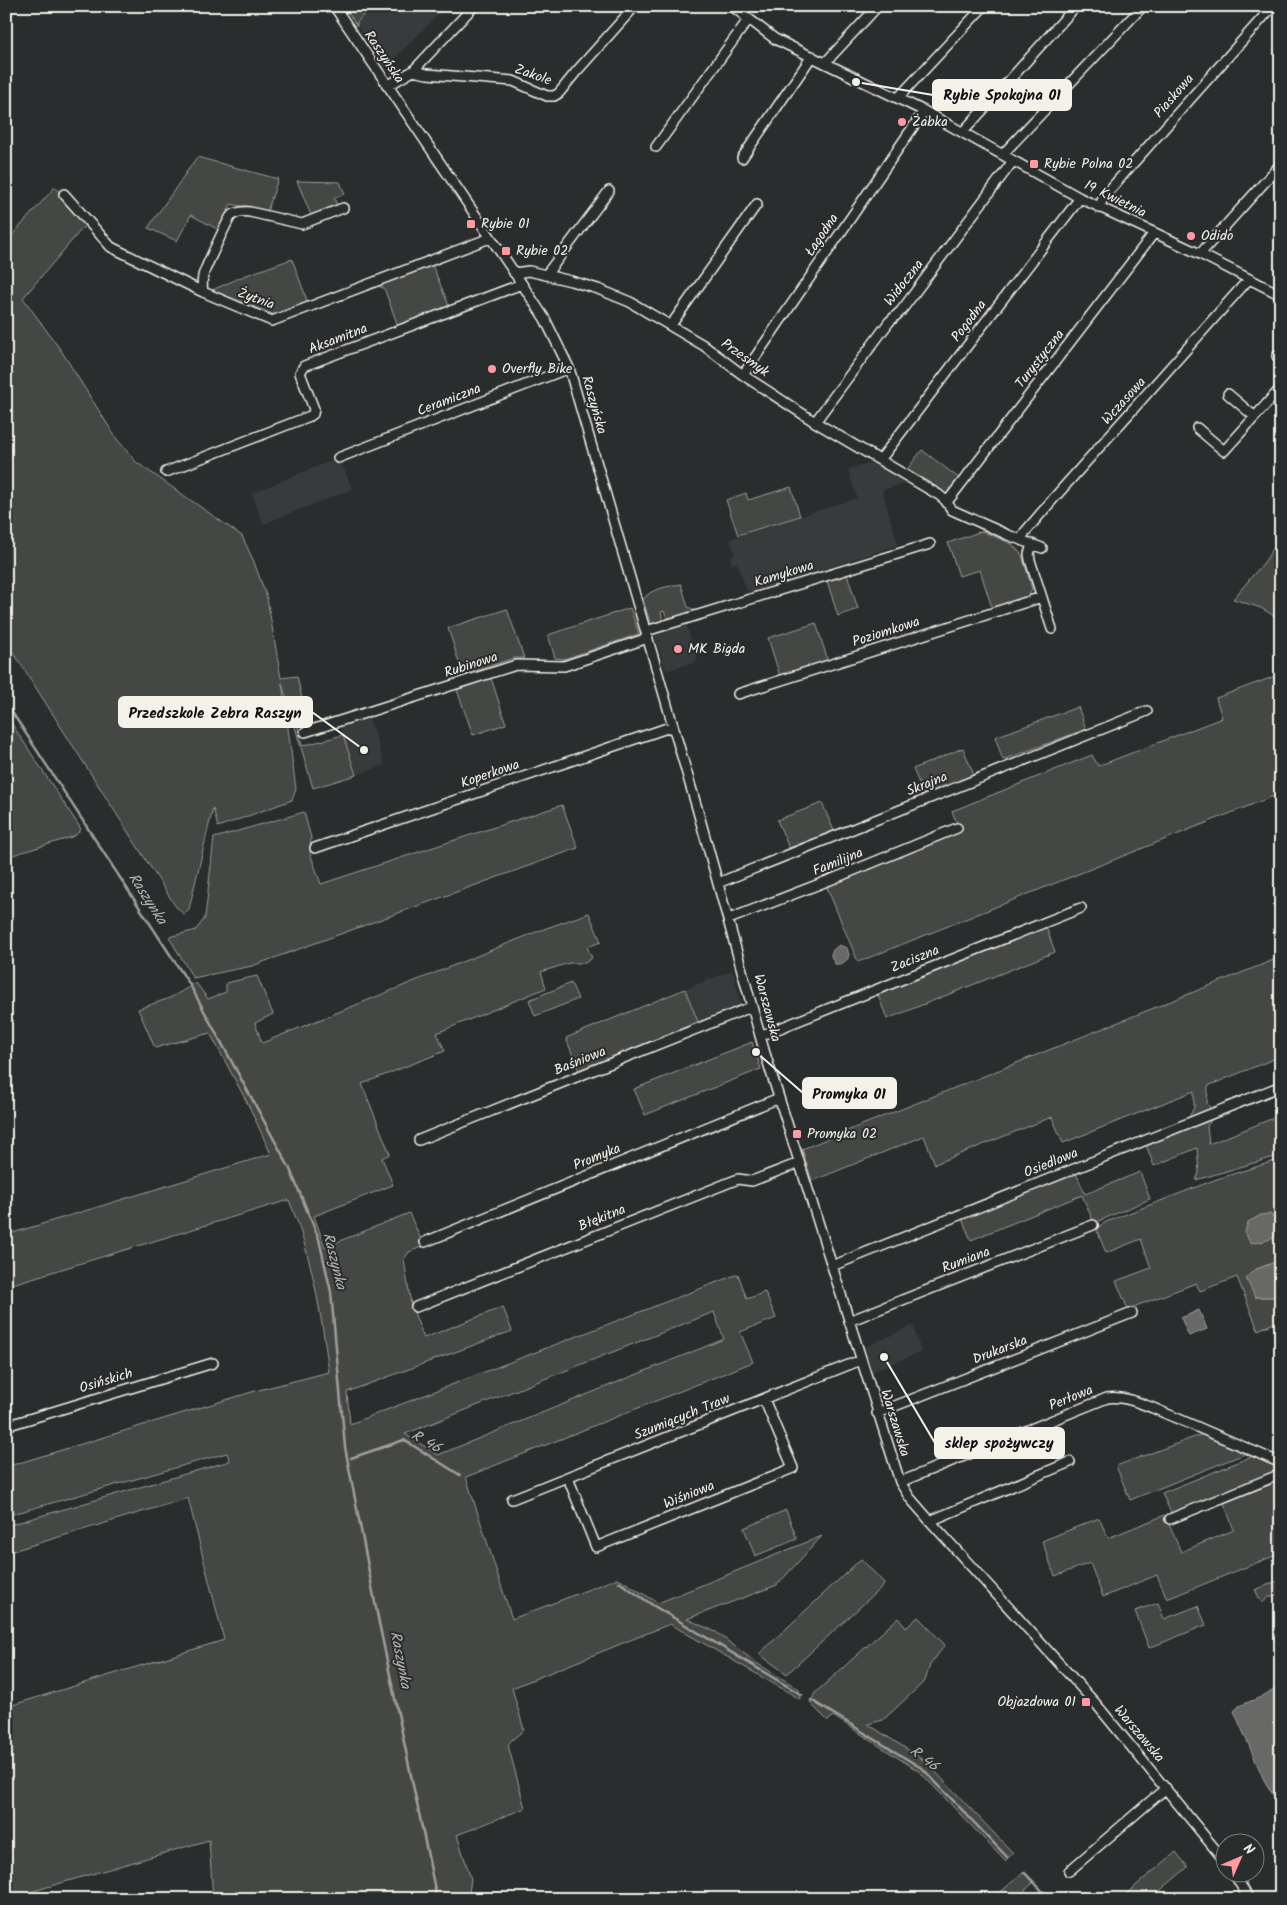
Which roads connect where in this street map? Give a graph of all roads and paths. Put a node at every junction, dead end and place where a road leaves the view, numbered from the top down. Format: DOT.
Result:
graph roads {
  1 [pos="334,6"];
  2 [pos="474,6"];
  3 [pos="635,6"];
  4 [pos="732,6"];
  5 [pos="878,6"];
  6 [pos="984,6"];
  7 [pos="1076,6"];
  8 [pos="1143,6"];
  9 [pos="1273,6"];
  10 [pos="748,20"];
  11 [pos="812,56"];
  12 [pos="825,63"];
  13 [pos="413,71"];
  14 [pos="387,86"];
  15 [pos="898,98"];
  16 [pos="924,111"];
  17 [pos="963,132"];
  18 [pos="656,147"];
  19 [pos="1002,154"];
  20 [pos="742,158"];
  21 [pos="1013,161"];
  22 [pos="1281,164"];
  23 [pos="609,191"];
  24 [pos="64,194"];
  25 [pos="1080,198"];
  26 [pos="757,204"];
  27 [pos="343,208"];
  28 [pos="1099,208"];
  29 [pos="1154,233"];
  30 [pos="490,238"];
  31 [pos="1200,254"];
  32 [pos="514,273"];
  33 [pos="546,275"];
  34 [pos="1248,280"];
  35 [pos="522,284"];
  36 [pos="203,292"];
  37 [pos="1281,295"];
  38 [pos="671,326"];
  39 [pos="569,368"];
  40 [pos="743,375"];
  41 [pos="1281,388"];
  42 [pos="1228,394"];
  43 [pos="1255,417"];
  44 [pos="815,422"];
  45 [pos="1198,428"];
  46 [pos="338,458"];
  47 [pos="880,460"];
  48 [pos="166,472"];
  49 [pos="947,502"];
  50 [pos="1021,540"];
  51 [pos="930,544"];
  52 [pos="1032,544"];
  53 [pos="1042,548"];
  54 [pos="1042,598"];
  55 [pos="1052,629"];
  56 [pos="647,634"];
  57 [pos="738,694"];
  58 [pos="1146,711"];
  59 [pos="673,726"];
  60 [pos="305,732"];
  61 [pos="697,808"];
  62 [pos="957,828"];
  63 [pos="315,848"];
  64 [pos="718,883"];
  65 [pos="1081,908"];
  66 [pos="729,919"];
  67 [pos="751,1007"];
  68 [pos="760,1036"];
  69 [pos="1281,1086"];
  70 [pos="778,1098"];
  71 [pos="418,1140"];
  72 [pos="799,1163"];
  73 [pos="1093,1225"];
  74 [pos="425,1242"];
  75 [pos="832,1266"];
  76 [pos="416,1307"];
  77 [pos="1132,1313"];
  78 [pos="849,1321"];
  79 [pos="861,1360"];
  80 [pos="213,1363"];
  81 [pos="764,1399"];
  82 [pos="877,1413"];
  83 [pos="6,1426"];
  84 [pos="1070,1462"];
  85 [pos="1281,1463"];
  86 [pos="1281,1474"];
  87 [pos="568,1478"];
  88 [pos="900,1482"];
  89 [pos="512,1499"];
  90 [pos="1170,1519"];
  91 [pos="930,1521"];
  92 [pos="1166,1788"];
  93 [pos="1214,1848"];
  94 [pos="1069,1871"];
  95 [pos="1240,1882"];
  96 [pos="1249,1899"];
  1 -- 14 [label="street, Raszyńska"];
  2 -- 13 [label="street"];
  3 -- 13 [label="street, Zakole"];
  4 -- 10 [label="street, 19 Kwietnia"];
  5 -- 12 [label="street"];
  6 -- 15 [label="street"];
  7 -- 17 [label="street"];
  8 -- 19 [label="street"];
  9 -- 28 [label="street, Piaskowa"];
  10 -- 11 [label="street, 19 Kwietnia"];
  10 -- 18 [label="street"];
  11 -- 12 [label="street, 19 Kwietnia"];
  11 -- 20 [label="street"];
  12 -- 15 [label="street, 19 Kwietnia"];
  13 -- 14 [label="street"];
  14 -- 30 [label="street, Raszyńska"];
  15 -- 16 [label="street, 19 Kwietnia"];
  16 -- 17 [label="street, 19 Kwietnia"];
  16 -- 40 [label="street, Łagodna"];
  17 -- 19 [label="street, 19 Kwietnia"];
  19 -- 21 [label="street, 19 Kwietnia"];
  21 -- 25 [label="street, 19 Kwietnia"];
  21 -- 44 [label="street, Widoczna"];
  22 -- 31 [label="street"];
  23 -- 33 [label="street"];
  24 -- 36 [label="street, Żytnia"];
  25 -- 28 [label="street, 19 Kwietnia"];
  25 -- 47 [label="street, Pogodna"];
  26 -- 38 [label="street"];
  27 -- 36 [label="street"];
  28 -- 29 [label="street, 19 Kwietnia"];
  29 -- 31 [label="street, 19 Kwietnia"];
  29 -- 49 [label="street, Turystyczna"];
  30 -- 32 [label="street, Raszyńska"];
  30 -- 36 [label="street, Żytnia"];
  31 -- 34 [label="street, 19 Kwietnia"];
  32 -- 33 [label="street, Przesmyk"];
  32 -- 35 [label="street, Raszyńska"];
  33 -- 38 [label="street, Przesmyk"];
  34 -- 37 [label="street, 19 Kwietnia"];
  34 -- 50 [label="street, Wczasowa"];
  35 -- 39 [label="street, Raszyńska"];
  35 -- 48 [label="street, Aksamitna"];
  38 -- 40 [label="street, Przesmyk"];
  39 -- 46 [label="street, Ceramiczna"];
  39 -- 56 [label="street, Raszyńska"];
  40 -- 44 [label="street, Przesmyk"];
  41 -- 43 [label="street"];
  42 -- 43 [label="street"];
  43 -- 45 [label="street"];
  44 -- 47 [label="street, Przesmyk"];
  47 -- 49 [label="street, Przesmyk"];
  49 -- 50 [label="street, Przesmyk"];
  50 -- 52 [label="street, Przesmyk"];
  51 -- 56 [label="street, Kamykowa"];
  52 -- 53 [label="street, Przesmyk"];
  52 -- 54 [label="street"];
  54 -- 55 [label="street"];
  54 -- 57 [label="street, Poziomkowa"];
  56 -- 59 [label="street, Raszyńska"];
  56 -- 60 [label="street, Rubinowa"];
  58 -- 64 [label="street, Skrajna"];
  59 -- 61 [label="street, Raszyńska"];
  59 -- 63 [label="street, Koperkowa"];
  61 -- 64 [label="street, Warszawska"];
  62 -- 66 [label="street, Familijna"];
  64 -- 66 [label="street, Warszawska"];
  65 -- 68 [label="street, Zaciszna"];
  66 -- 67 [label="street, Warszawska"];
  67 -- 68 [label="street, Warszawska"];
  67 -- 71 [label="street, Baśniowa"];
  68 -- 70 [label="street, Warszawska"];
  69 -- 75 [label="street, Osiedlowa"];
  70 -- 72 [label="street, Warszawska"];
  70 -- 74 [label="street, Promyka"];
  72 -- 75 [label="street, Warszawska"];
  72 -- 76 [label="street, Błękitna"];
  73 -- 78 [label="street, Rumiana"];
  75 -- 78 [label="street, Warszawska"];
  77 -- 82 [label="street, Drukarska"];
  78 -- 79 [label="street, Warszawska"];
  79 -- 81 [label="street, Szumiących Traw"];
  79 -- 82 [label="street, Warszawska"];
  80 -- 83 [label="street, Osińskich"];
  81 -- 87 [label="street, Szumiących Traw"];
  81 -- 87 [label="street, Wiśniowa"];
  82 -- 88 [label="street, Warszawska"];
  84 -- 91 [label="street"];
  85 -- 88 [label="street, Perłowa"];
  86 -- 90 [label="street"];
  87 -- 89 [label="street, Szumiących Traw"];
  88 -- 91 [label="street, Warszawska"];
  91 -- 92 [label="street, Warszawska"];
  92 -- 93 [label="street, Warszawska"];
  92 -- 94 [label="street"];
  95 -- 96 [label="street"];
}
